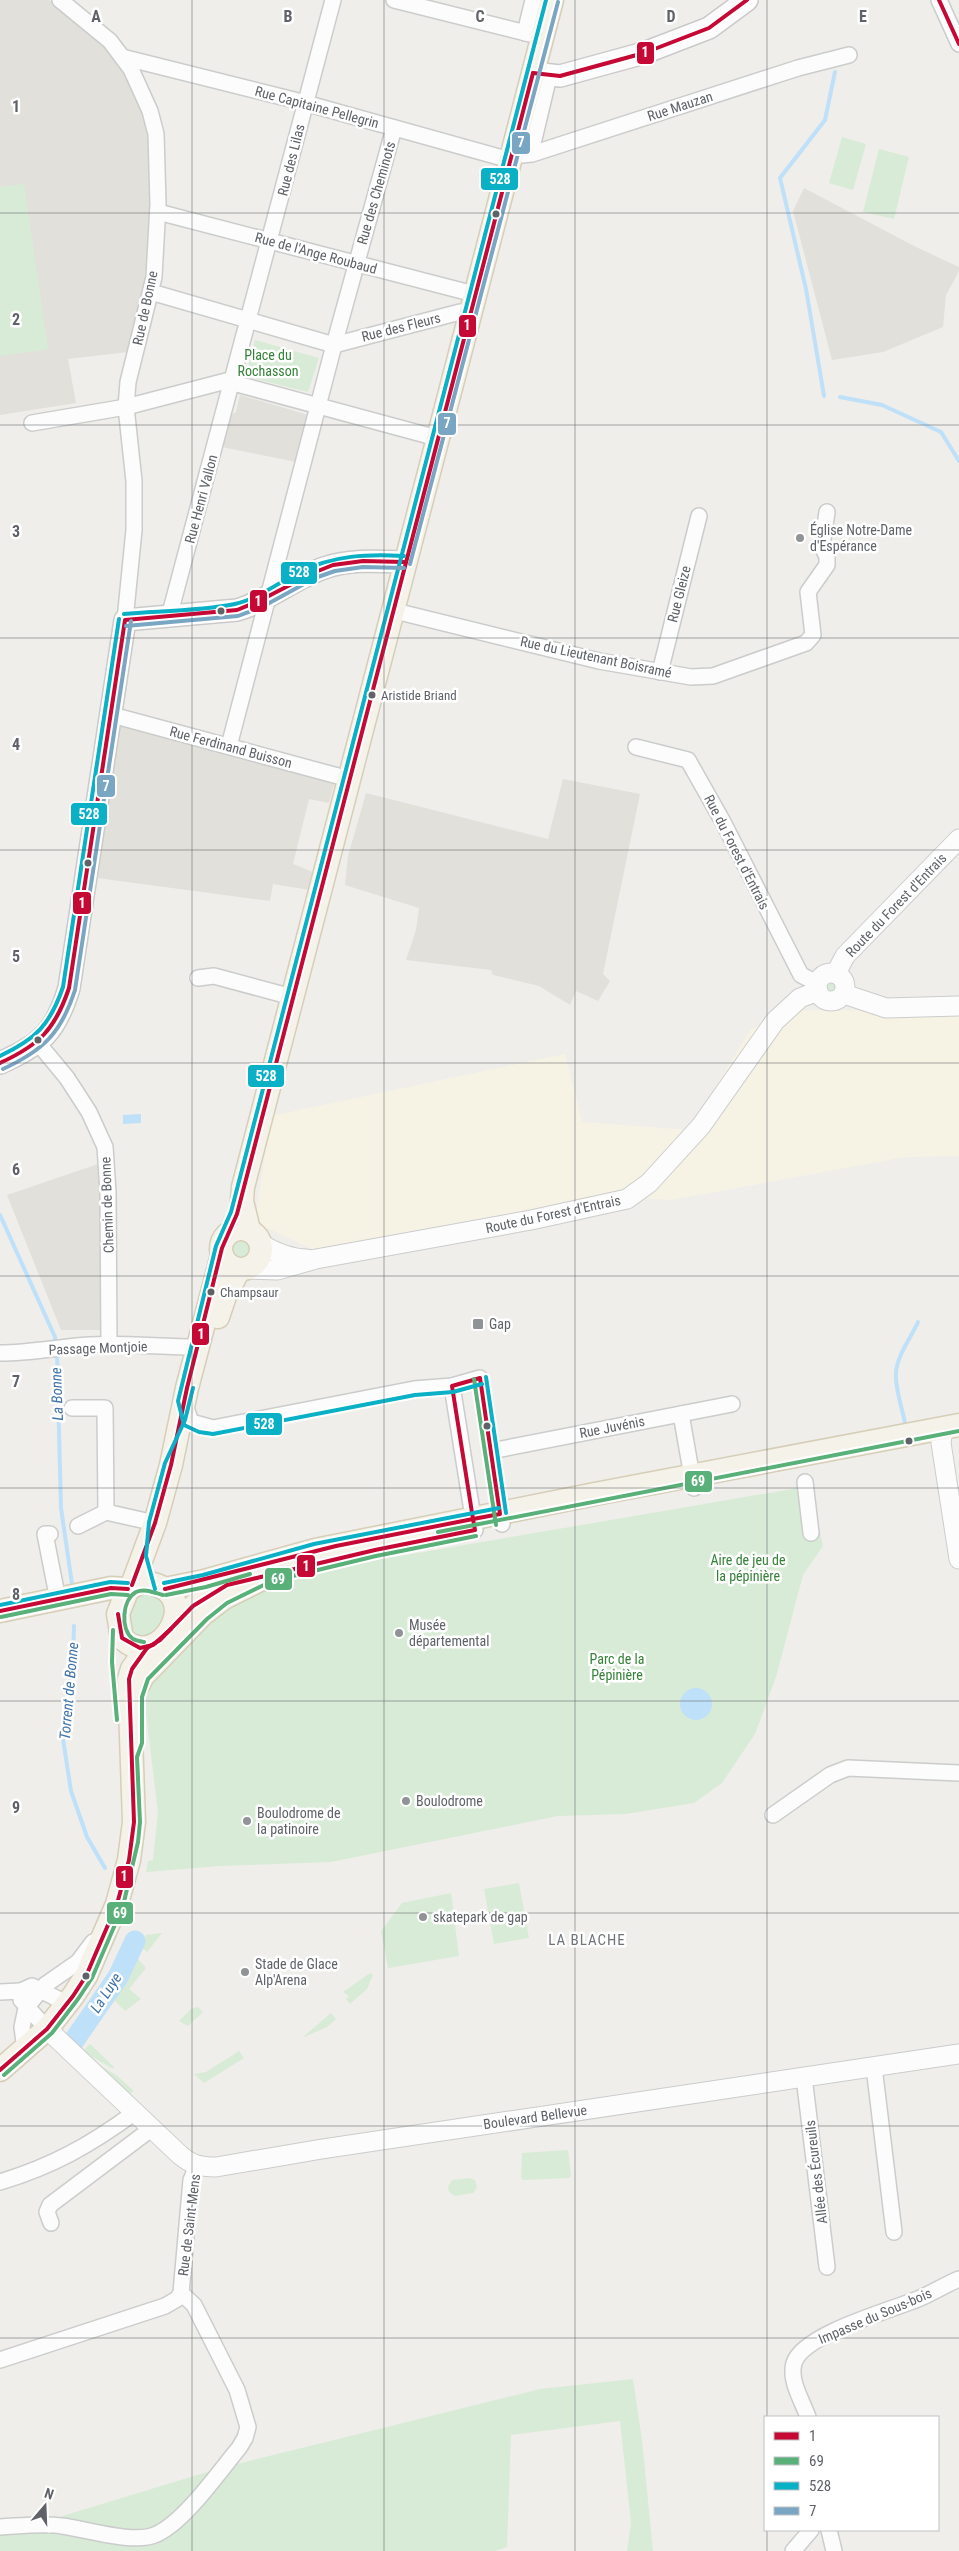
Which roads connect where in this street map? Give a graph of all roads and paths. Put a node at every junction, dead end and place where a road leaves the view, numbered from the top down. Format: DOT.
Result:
graph roads {
  1 [pos="60,0"];
  2 [pos="333,0"];
  3 [pos="394,0"];
  4 [pos="533,0"];
  5 [pos="552,0"];
  6 [pos="747,0"];
  7 [pos="939,0"];
  8 [pos="534,35"];
  9 [pos="959,44"];
  10 [pos="849,55"];
  11 [pos="122,57"];
  12 [pos="540,75"];
  13 [pos="307,103"];
  14 [pos="394,128"];
  15 [pos="511,156"];
  16 [pos="158,212"];
  17 [pos="270,240"];
  18 [pos="356,263"];
  19 [pos="151,292"];
  20 [pos="472,304"];
  21 [pos="250,319"];
  22 [pos="334,345"];
  23 [pos="233,382"];
  24 [pos="318,405"];
  25 [pos="126,407"];
  26 [pos="32,423"];
  27 [pos="438,438"];
  28 [pos="827,512"];
  29 [pos="699,516"];
  30 [pos="404,562"];
  31 [pos="267,598"];
  32 [pos="391,610"];
  33 [pos="169,617"];
  34 [pos="125,620"];
  35 [pos="660,672"];
  36 [pos="112,715"];
  37 [pos="229,746"];
  38 [pos="636,747"];
  39 [pos="349,779"];
  40 [pos="959,839"];
  41 [pos="836,973"];
  42 [pos="198,978"];
  43 [pos="817,987"];
  44 [pos="844,994"];
  45 [pos="292,997"];
  46 [pos="959,1006"];
  47 [pos="38,1044"];
  48 [pos="0,1063"];
  49 [pos="247,1235"];
  50 [pos="222,1255"];
  51 [pos="316,1259"];
  52 [pos="242,1270"];
  53 [pos="109,1345"];
  54 [pos="197,1347"];
  55 [pos="0,1353"];
  56 [pos="452,1386"];
  57 [pos="732,1404"];
  58 [pos="72,1408"];
  59 [pos="187,1412"];
  60 [pos="681,1414"];
  61 [pos="952,1434"];
  62 [pos="491,1451"];
  63 [pos="693,1482"];
  64 [pos="804,1482"];
  65 [pos="106,1512"];
  66 [pos="501,1519"];
  67 [pos="155,1523"];
  68 [pos="474,1524"];
  69 [pos="78,1526"];
  70 [pos="47,1532"];
  71 [pos="811,1533"];
  72 [pos="958,1555"];
  73 [pos="270,1575"];
  74 [pos="130,1587"];
  75 [pos="163,1588"];
  76 [pos="58,1600"];
  77 [pos="0,1611"];
  78 [pos="0,1620"];
  79 [pos="118,1622"];
  80 [pos="175,1622"];
  81 [pos="147,1648"];
  82 [pos="131,1756"];
  83 [pos="959,1773"];
  84 [pos="773,1815"];
  85 [pos="117,1904"];
  86 [pos="41,1989"];
  87 [pos="0,1992"];
  88 [pos="21,1992"];
  89 [pos="68,2004"];
  90 [pos="26,2008"];
  91 [pos="53,2035"];
  92 [pos="25,2050"];
  93 [pos="959,2054"];
  94 [pos="874,2066"];
  95 [pos="0,2070"];
  96 [pos="804,2077"];
  97 [pos="134,2113"];
  98 [pos="151,2128"];
  99 [pos="196,2166"];
  100 [pos="0,2182"];
  101 [pos="51,2223"];
  102 [pos="894,2232"];
  103 [pos="827,2268"];
  104 [pos="959,2279"];
  105 [pos="181,2293"];
  106 [pos="0,2360"];
  107 [pos="808,2416"];
  108 [pos="0,2527"];
  109 [pos="810,2531"];
  110 [pos="829,2531"];
  111 [pos="793,2551"];
  112 [pos="834,2551"];
  1 -- 11 [label="street, Rue de Bonne"];
  2 -- 13 [label="street, Rue des Lilas"];
  3 -- 8 [label="street"];
  4 -- 8 [label="street"];
  5 -- 8 [label="main road"];
  6 -- 12 [label="main road"];
  7 -- 9 [label="street"];
  8 -- 12 [label="main road"];
  10 -- 15 [label="street, Rue Mauzan"];
  11 -- 13 [label="street, Rue Capitaine Pellegrin"];
  11 -- 16 [label="street, Rue de Bonne"];
  12 -- 15 [label="main road"];
  13 -- 14 [label="street, Rue Capitaine Pellegrin"];
  13 -- 17 [label="street, Rue des Lilas"];
  14 -- 15 [label="street, Rue Capitaine Pellegrin"];
  14 -- 18 [label="street, Rue des Cheminots"];
  15 -- 20 [label="main road"];
  16 -- 17 [label="street, Rue de l'Ange Roubaud"];
  16 -- 19 [label="street, Rue de Bonne"];
  17 -- 18 [label="street, Rue de l'Ange Roubaud"];
  17 -- 21 [label="street, Rue des Lilas"];
  18 -- 20 [label="street, Rue de l'Ange Roubaud"];
  18 -- 22 [label="street, Rue des Cheminots"];
  19 -- 21 [label="street"];
  19 -- 25 [label="street, Rue de Bonne"];
  20 -- 22 [label="street, Rue des Fleurs"];
  20 -- 27 [label="main road"];
  21 -- 22 [label="street"];
  21 -- 23 [label="street"];
  22 -- 24 [label="street"];
  23 -- 24 [label="street"];
  23 -- 25 [label="street"];
  23 -- 33 [label="street, Rue Henri Vallon"];
  24 -- 27 [label="street"];
  24 -- 31 [label="street"];
  25 -- 26 [label="street"];
  25 -- 34 [label="street, Rue de Bonne"];
  27 -- 30 [label="main road"];
  28 -- 35 [label="street, Rue du Lieutenant Boisramé"];
  29 -- 35 [label="street, Rue Gleize"];
  30 -- 31 [label="main road"];
  30 -- 32 [label="main road"];
  31 -- 33 [label="main road"];
  31 -- 37 [label="street"];
  32 -- 35 [label="street, Rue du Lieutenant Boisramé"];
  32 -- 39 [label="main road"];
  33 -- 34 [label="main road"];
  34 -- 36 [label="main road"];
  36 -- 37 [label="street, Rue Ferdinand Buisson"];
  36 -- 47 [label="main road"];
  37 -- 39 [label="street, Rue Ferdinand Buisson"];
  38 -- 43 [label="street, Rue du Forest d'Entrais"];
  39 -- 45 [label="main road"];
  40 -- 41 [label="street, Route du Forest d'Entrais"];
  41 -- 43 [label="street"];
  41 -- 44 [label="street"];
  42 -- 45 [label="street"];
  43 -- 44 [label="street"];
  43 -- 51 [label="street, Route du Forest d'Entrais"];
  44 -- 46 [label="street"];
  45 -- 49 [label="main road"];
  47 -- 48 [label="main road"];
  47 -- 53 [label="street, Chemin de Bonne"];
  49 -- 50 [label="main road"];
  49 -- 51 [label="street, Route du Forest d'Entrais"];
  49 -- 52 [label="main road"];
  50 -- 52 [label="main road"];
  50 -- 54 [label="main road"];
  51 -- 52 [label="street, Route du Forest d'Entrais"];
  52 -- 59 [label="main road"];
  53 -- 54 [label="street, Passage Montjoie"];
  53 -- 55 [label="street, Passage Montjoie"];
  54 -- 59 [label="main road"];
  56 -- 59 [label="street"];
  56 -- 62 [label="street"];
  56 -- 68 [label="street"];
  57 -- 60 [label="street, Rue Juvénis"];
  58 -- 65 [label="street"];
  59 -- 67 [label="main road"];
  60 -- 62 [label="street, Rue Juvénis"];
  60 -- 63 [label="street"];
  61 -- 63 [label="main road"];
  61 -- 72 [label="street"];
  62 -- 66 [label="street"];
  63 -- 66 [label="main road"];
  64 -- 71 [label="street"];
  65 -- 67 [label="street"];
  65 -- 69 [label="street"];
  66 -- 68 [label="main road"];
  67 -- 74 [label="main road"];
  67 -- 75 [label="main road"];
  68 -- 73 [label="main road"];
  68 -- 75 [label="main road"];
  70 -- 76 [label="street"];
  73 -- 80 [label="main road"];
  73 -- 82 [label="main road"];
  74 -- 75 [label="main road"];
  74 -- 76 [label="main road"];
  74 -- 79 [label="main road"];
  75 -- 80 [label="main road"];
  76 -- 77 [label="main road"];
  78 -- 79 [label="main road"];
  79 -- 81 [label="main road"];
  79 -- 82 [label="main road"];
  80 -- 81 [label="main road"];
  81 -- 82 [label="main road"];
  82 -- 85 [label="main road"];
  83 -- 84 [label="street"];
  85 -- 86 [label="street"];
  85 -- 89 [label="main road"];
  86 -- 88 [label="street"];
  86 -- 89 [label="street"];
  86 -- 90 [label="street"];
  87 -- 88 [label="street"];
  88 -- 90 [label="street"];
  89 -- 91 [label="main road"];
  90 -- 91 [label="street"];
  90 -- 92 [label="street"];
  91 -- 92 [label="main road"];
  91 -- 97 [label="street, Rue de Saint-Mens"];
  92 -- 95 [label="main road"];
  93 -- 94 [label="street, Boulevard Bellevue"];
  94 -- 96 [label="street, Boulevard Bellevue"];
  94 -- 102 [label="street"];
  96 -- 99 [label="street, Boulevard Bellevue"];
  96 -- 103 [label="street, Allée des Écureuils"];
  97 -- 98 [label="street, Rue de Saint-Mens"];
  97 -- 100 [label="street"];
  98 -- 99 [label="street, Rue de Saint-Mens"];
  98 -- 101 [label="street"];
  99 -- 105 [label="street, Rue de Saint-Mens"];
  104 -- 107 [label="street, Impasse du Sous-bois"];
  105 -- 106 [label="street, Rue de Saint-Mens"];
  105 -- 108 [label="street"];
  109 -- 111 [label="street"];
  110 -- 112 [label="street"];
}
